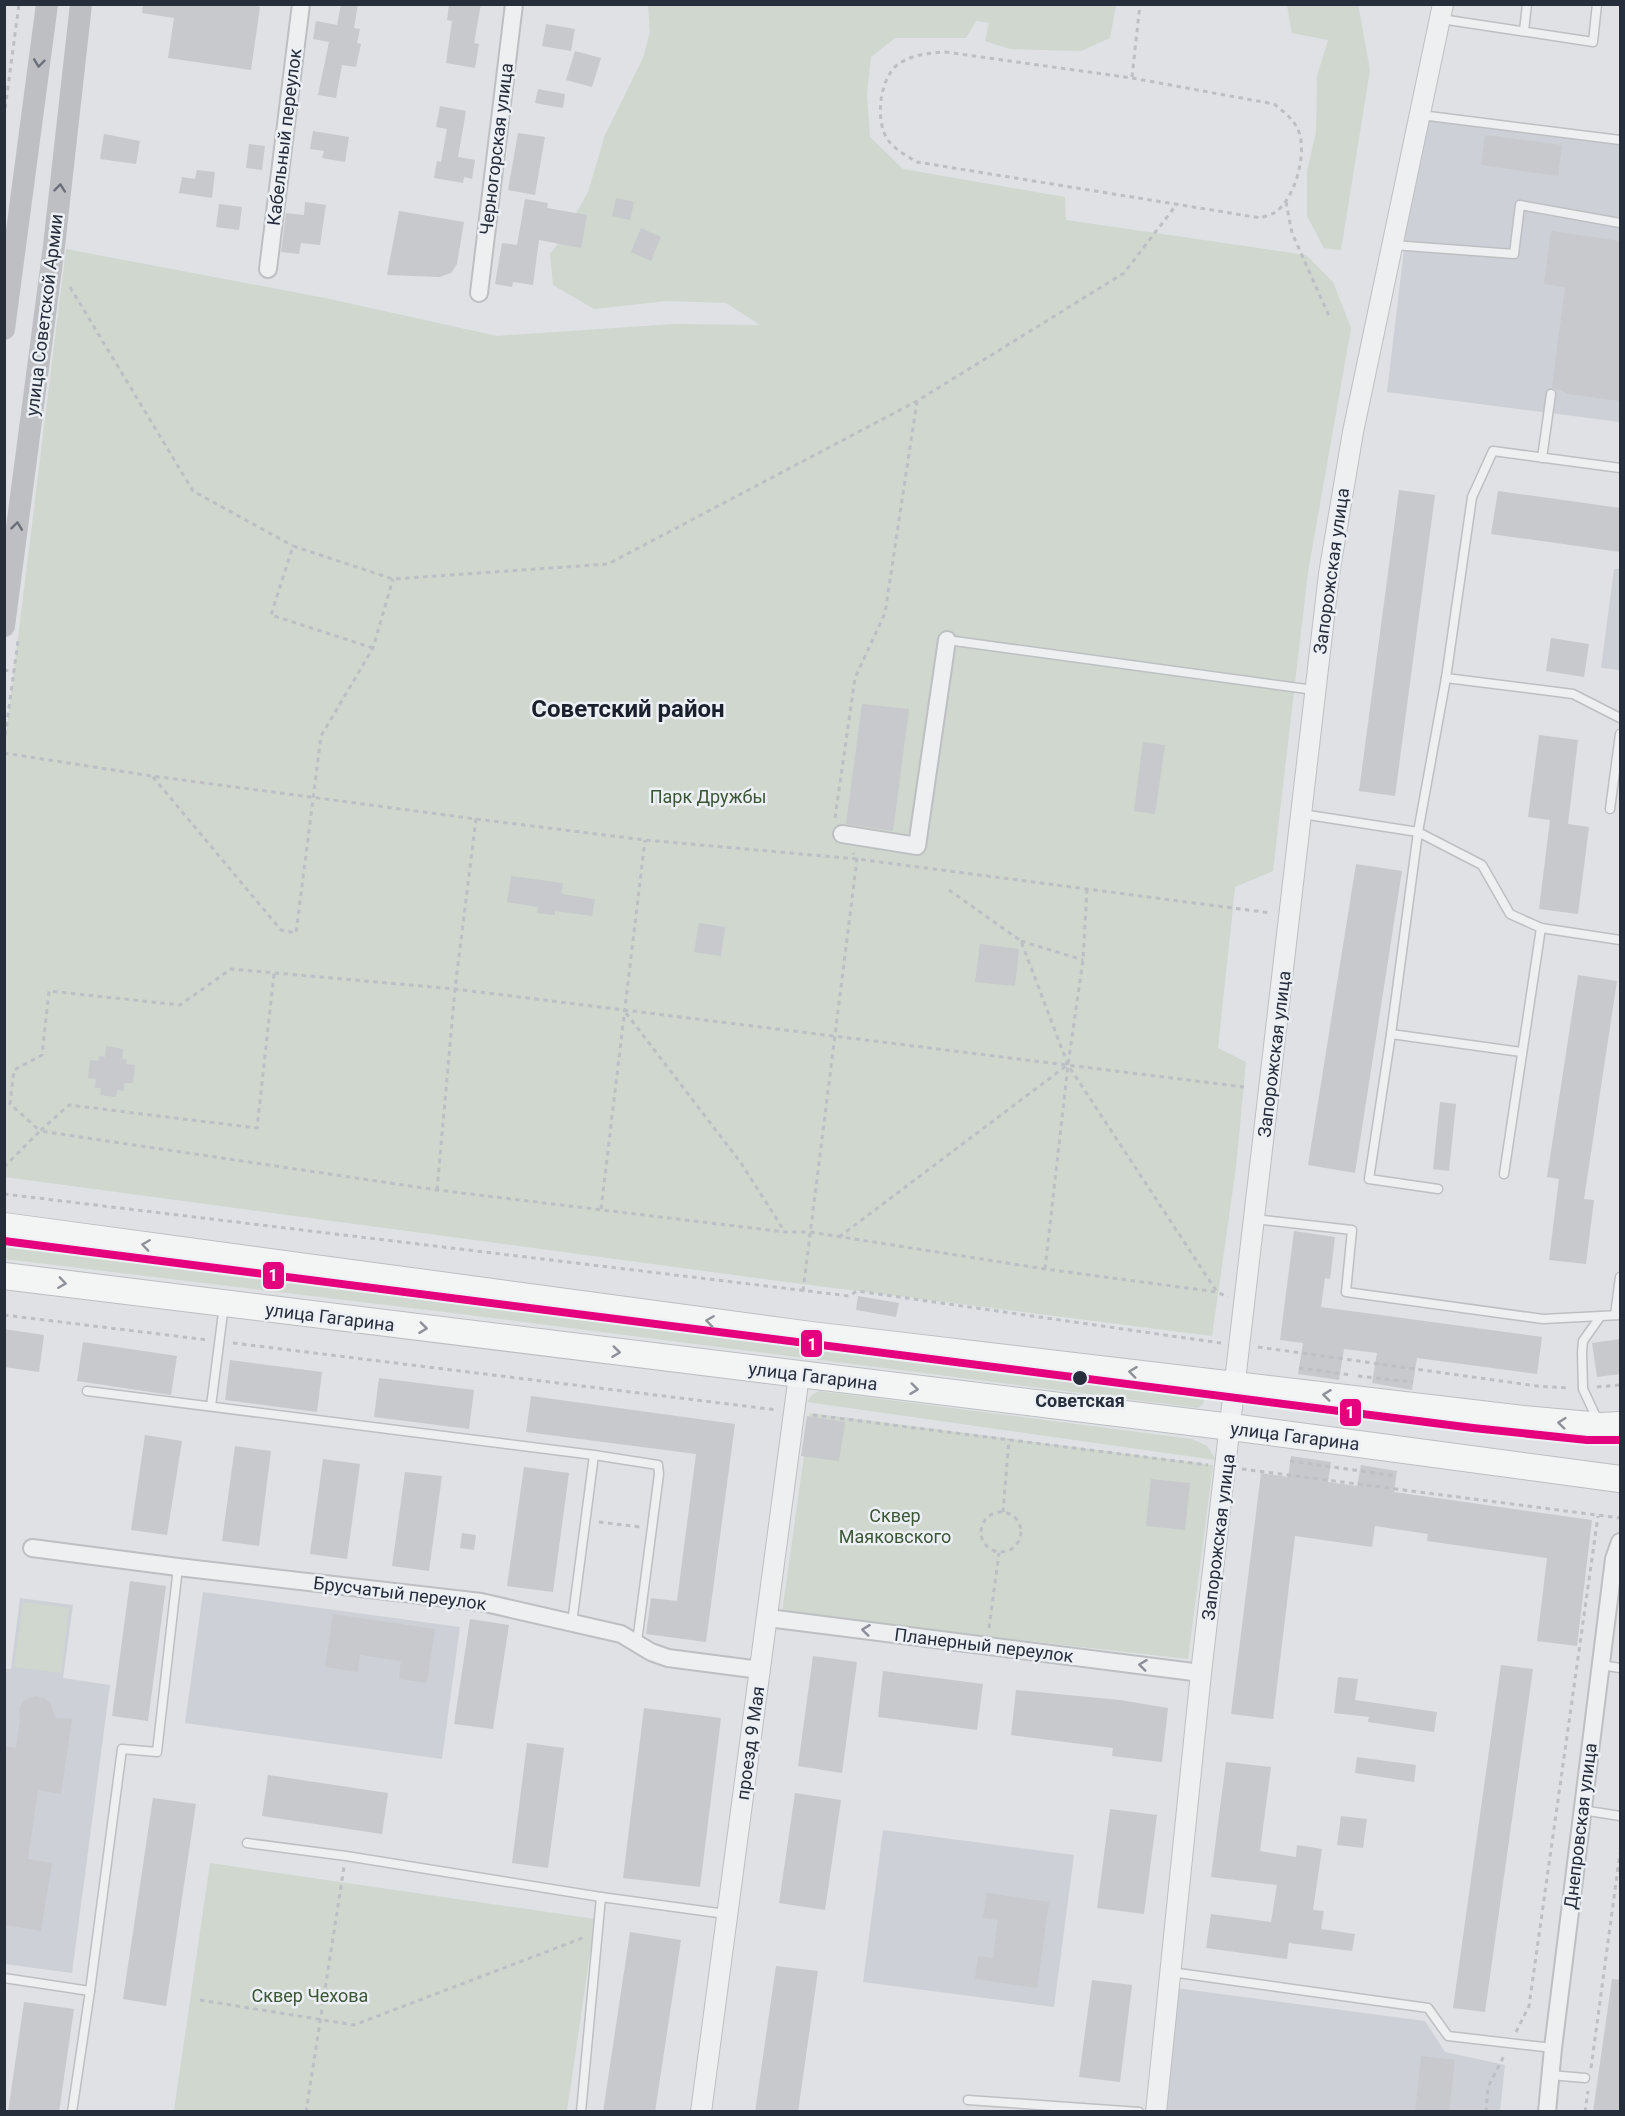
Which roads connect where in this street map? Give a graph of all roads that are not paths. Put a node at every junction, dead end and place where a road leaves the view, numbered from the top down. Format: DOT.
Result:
graph roads {
  1 [pos="47,4"];
  2 [pos="81,4"];
  3 [pos="301,4"];
  4 [pos="514,4"];
  5 [pos="1527,4"];
  6 [pos="1597,4"];
  7 [pos="1442,12"];
  8 [pos="1524,31"];
  9 [pos="1421,115"];
  10 [pos="1620,140"];
  11 [pos="1620,223"];
  12 [pos="10,237"];
  13 [pos="1392,245"];
  14 [pos="54,246"];
  15 [pos="268,269"];
  16 [pos="478,293"];
  17 [pos="4,329"];
  18 [pos="1551,394"];
  19 [pos="1542,458"];
  20 [pos="1620,468"];
  21 [pos="4,626"];
  22 [pos="947,640"];
  23 [pos="1446,678"];
  24 [pos="1315,690"];
  25 [pos="1620,718"];
  26 [pos="1620,734"];
  27 [pos="1610,809"];
  28 [pos="1302,814"];
  29 [pos="1418,832"];
  30 [pos="842,834"];
  31 [pos="1541,928"];
  32 [pos="1620,940"];
  33 [pos="1391,1034"];
  34 [pos="1521,1052"];
  35 [pos="1504,1174"];
  36 [pos="1438,1189"];
  37 [pos="1255,1220"];
  38 [pos="4,1226"];
  39 [pos="4,1276"];
  40 [pos="1620,1277"];
  41 [pos="224,1304"];
  42 [pos="1618,1315"];
  43 [pos="1600,1317"];
  44 [pos="799,1375"];
  45 [pos="1235,1384"];
  46 [pos="87,1391"];
  47 [pos="211,1406"];
  48 [pos="1611,1426"];
  49 [pos="1231,1427"];
  50 [pos="594,1455"];
  51 [pos="1620,1479"];
  52 [pos="1620,1542"];
  53 [pos="32,1548"];
  54 [pos="178,1567"];
  55 [pos="768,1618"];
  56 [pos="572,1623"];
  57 [pos="637,1642"];
  58 [pos="1601,1665"];
  59 [pos="1620,1668"];
  60 [pos="760,1670"];
  61 [pos="1201,1673"];
  62 [pos="1582,1810"];
  63 [pos="1620,1816"];
  64 [pos="247,1843"];
  65 [pos="600,1897"];
  66 [pos="726,1914"];
  67 [pos="1170,1972"];
  68 [pos="5,1980"];
  69 [pos="90,1991"];
  70 [pos="1552,2048"];
  71 [pos="1550,2074"];
  72 [pos="1585,2078"];
  73 [pos="968,2100"];
  74 [pos="72,2112"];
  75 [pos="581,2112"];
  76 [pos="701,2112"];
  77 [pos="1139,2112"];
  78 [pos="1156,2112"];
  79 [pos="1547,2112"];
  1 -- 12 [label="main road, улица Советской Армии, one-way"];
  14 -- 2 [label="main road, улица Советской Армии, one-way"];
  3 -- 15 [label="street, Кабельный переулок"];
  4 -- 16 [label="street, Черногорская улица"];
  5 -- 8 [label="lane"];
  6 -- 8 [label="lane"];
  7 -- 8 [label="lane"];
  7 -- 9 [label="street, Запорожская улица"];
  9 -- 10 [label="lane"];
  9 -- 13 [label="street, Запорожская улица"];
  11 -- 13 [label="lane"];
  12 -- 14 [label="main road"];
  12 -- 17 [label="main road, улица Советской Армии"];
  13 -- 24 [label="street, Запорожская улица"];
  21 -- 14 [label="main road, улица Советской Армии, one-way"];
  18 -- 19 [label="lane"];
  19 -- 20 [label="lane"];
  19 -- 23 [label="lane"];
  22 -- 24 [label="lane"];
  22 -- 30 [label="street"];
  23 -- 25 [label="lane"];
  23 -- 29 [label="lane"];
  24 -- 28 [label="street, Запорожская улица"];
  26 -- 27 [label="lane"];
  28 -- 29 [label="lane"];
  28 -- 37 [label="street, Запорожская улица"];
  29 -- 31 [label="lane"];
  29 -- 33 [label="lane"];
  31 -- 32 [label="lane"];
  31 -- 34 [label="lane"];
  33 -- 34 [label="lane"];
  33 -- 36 [label="lane"];
  34 -- 35 [label="lane"];
  37 -- 43 [label="lane"];
  37 -- 45 [label="street, Запорожская улица"];
  45 -- 38 [label="main road, one-way"];
  39 -- 41 [label="main road, улица Гагарина, one-way"];
  40 -- 42 [label="lane"];
  41 -- 44 [label="main road, улица Гагарина, one-way"];
  41 -- 47 [label="lane"];
  42 -- 43 [label="lane"];
  43 -- 48 [label="lane"];
  44 -- 49 [label="main road, улица Гагарина, one-way"];
  44 -- 55 [label="street, проезд 9 Мая"];
  48 -- 45 [label="main road, one-way"];
  45 -- 49 [label="street, Запорожская улица"];
  46 -- 47 [label="lane"];
  47 -- 50 [label="lane"];
  49 -- 51 [label="main road, улица Гагарина"];
  49 -- 61 [label="street, Запорожская улица"];
  50 -- 56 [label="lane"];
  50 -- 57 [label="lane"];
  52 -- 58 [label="street, Днепровская улица"];
  53 -- 54 [label="street, Брусчатый переулок"];
  54 -- 56 [label="street, Брусчатый переулок"];
  54 -- 69 [label="lane"];
  55 -- 60 [label="street, проезд 9 Мая"];
  61 -- 55 [label="street, Планерный переулок, one-way"];
  56 -- 57 [label="street, Брусчатый переулок"];
  57 -- 60 [label="street, Брусчатый переулок"];
  58 -- 59 [label="lane"];
  58 -- 62 [label="street, Днепровская улица"];
  60 -- 66 [label="street, проезд 9 Мая"];
  61 -- 67 [label="street, Запорожская улица"];
  62 -- 63 [label="lane"];
  62 -- 70 [label="street, Днепровская улица"];
  64 -- 65 [label="lane"];
  65 -- 66 [label="lane"];
  65 -- 75 [label="lane"];
  66 -- 76 [label="street, проезд 9 Мая"];
  67 -- 70 [label="lane"];
  67 -- 78 [label="street, Запорожская улица"];
  68 -- 69 [label="lane"];
  69 -- 74 [label="lane"];
  70 -- 71 [label="street, Днепровская улица"];
  71 -- 72 [label="lane"];
  71 -- 79 [label="street, Днепровская улица"];
  73 -- 77 [label="lane"];
}
